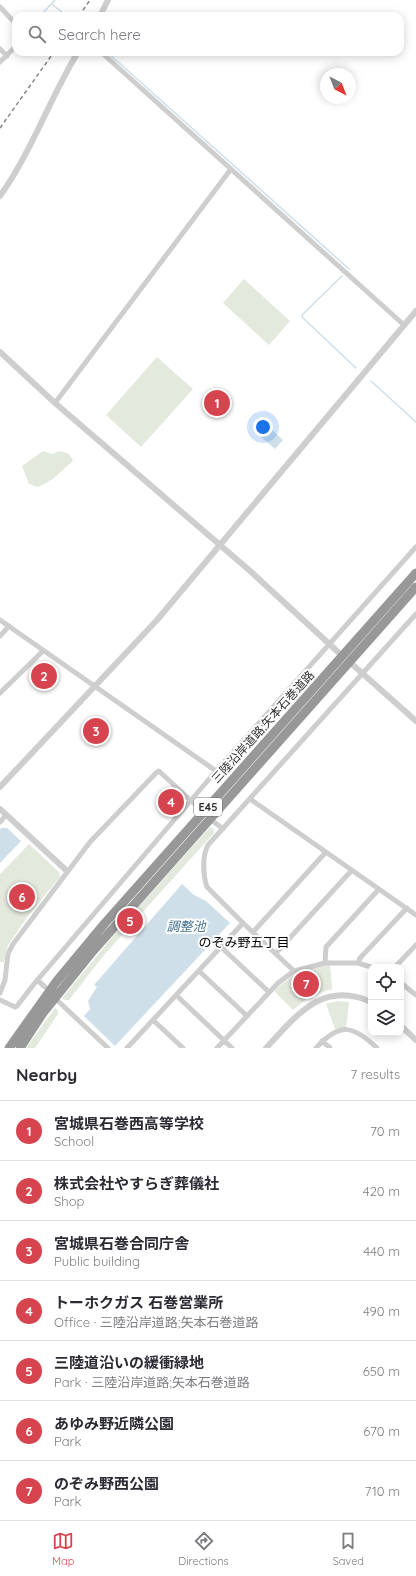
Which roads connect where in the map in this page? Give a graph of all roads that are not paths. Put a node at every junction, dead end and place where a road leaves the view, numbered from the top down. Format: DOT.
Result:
graph roads {
  1 [pos="108,0"];
  2 [pos="0,7"];
  3 [pos="102,12"];
  4 [pos="12,20"];
  5 [pos="0,49"];
  6 [pos="12,50"];
  7 [pos="7,56"];
  8 [pos="76,56"];
  9 [pos="105,56"];
  10 [pos="0,62"];
  11 [pos="231,169"];
  12 [pos="0,196"];
  13 [pos="416,311"];
  14 [pos="404,325"];
  15 [pos="0,352"];
  16 [pos="55,403"];
  17 [pos="221,545"];
  18 [pos="416,547"];
  19 [pos="416,573"];
  20 [pos="416,587"];
  21 [pos="416,614"];
  22 [pos="0,620"];
  23 [pos="9,626"];
  24 [pos="0,636"];
  25 [pos="330,645"];
  26 [pos="43,650"];
  27 [pos="338,652"];
  28 [pos="353,665"];
  29 [pos="362,673"];
  30 [pos="95,686"];
  31 [pos="0,693"];
  32 [pos="416,721"];
  33 [pos="216,772"];
  34 [pos="0,787"];
  35 [pos="250,799"];
  36 [pos="191,801"];
  37 [pos="199,808"];
  38 [pos="0,809"];
  39 [pos="6,815"];
  40 [pos="0,822"];
  41 [pos="214,822"];
  42 [pos="223,829"];
  43 [pos="326,852"];
  44 [pos="352,870"];
  45 [pos="67,872"];
  46 [pos="380,889"];
  47 [pos="407,908"];
  48 [pos="416,915"];
  49 [pos="243,923"];
  50 [pos="253,932"];
  51 [pos="221,947"];
  52 [pos="415,949"];
  53 [pos="276,953"];
  54 [pos="325,962"];
  55 [pos="358,963"];
  56 [pos="398,964"];
  57 [pos="368,967"];
  58 [pos="199,971"];
  59 [pos="294,971"];
  60 [pos="37,980"];
  61 [pos="404,985"];
  62 [pos="45,987"];
  63 [pos="269,992"];
  64 [pos="0,993"];
  65 [pos="176,995"];
  66 [pos="416,995"];
  67 [pos="0,1000"];
  68 [pos="368,1001"];
  69 [pos="59,1002"];
  70 [pos="247,1016"];
  71 [pos="153,1020"];
  72 [pos="404,1029"];
  73 [pos="224,1040"];
  74 [pos="416,1040"];
  75 [pos="322,1041"];
  76 [pos="131,1043"];
  77 [pos="9,1048"];
  78 [pos="20,1048"];
  79 [pos="108,1048"];
  80 [pos="127,1048"];
  81 [pos="136,1048"];
  82 [pos="183,1048"];
  83 [pos="217,1048"];
  84 [pos="232,1048"];
  85 [pos="266,1048"];
  86 [pos="316,1048"];
  87 [pos="330,1048"];
  88 [pos="377,1048"];
  1 -- 3 [label="street"];
  2 -- 4 [label="street"];
  5 -- 7 [label="street"];
  6 -- 7 [label="street"];
  7 -- 10 [label="street"];
  8 -- 12 [label="street"];
  9 -- 11 [label="street"];
  11 -- 14 [label="street"];
  11 -- 16 [label="street"];
  13 -- 14 [label="street"];
  14 -- 17 [label="street"];
  15 -- 16 [label="street"];
  16 -- 17 [label="street"];
  17 -- 25 [label="street"];
  17 -- 30 [label="street"];
  18 -- 25 [label="street"];
  19 -- 77 [label="highway, 三陸沿岸道路;矢本石巻道路 / E45"];
  20 -- 78 [label="highway, 三陸沿岸道路;矢本石巻道路 / E45"];
  21 -- 29 [label="street"];
  22 -- 23 [label="street"];
  23 -- 24 [label="street"];
  23 -- 26 [label="street"];
  25 -- 27 [label="street"];
  25 -- 33 [label="street"];
  26 -- 30 [label="street"];
  26 -- 31 [label="street"];
  28 -- 29 [label="street"];
  29 -- 32 [label="street"];
  29 -- 35 [label="street"];
  30 -- 33 [label="street"];
  30 -- 34 [label="street"];
  33 -- 36 [label="street"];
  35 -- 42 [label="street"];
  35 -- 43 [label="street"];
  36 -- 37 [label="street"];
  36 -- 45 [label="street"];
  36 -- 60 [label="street"];
  38 -- 39 [label="street"];
  39 -- 40 [label="street"];
  39 -- 45 [label="street"];
  41 -- 42 [label="street"];
  42 -- 49 [label="street"];
  43 -- 44 [label="street"];
  43 -- 50 [label="street"];
  44 -- 46 [label="street"];
  44 -- 53 [label="street"];
  45 -- 64 [label="street"];
  46 -- 47 [label="street"];
  46 -- 54 [label="street"];
  47 -- 48 [label="street"];
  47 -- 55 [label="street"];
  49 -- 50 [label="street"];
  49 -- 51 [label="street"];
  50 -- 53 [label="street"];
  51 -- 58 [label="street"];
  51 -- 63 [label="street"];
  52 -- 56 [label="street"];
  53 -- 59 [label="street"];
  54 -- 55 [label="street"];
  54 -- 59 [label="street"];
  55 -- 57 [label="street"];
  58 -- 65 [label="street"];
  58 -- 70 [label="street"];
  59 -- 63 [label="street"];
  60 -- 62 [label="street"];
  60 -- 67 [label="street"];
  61 -- 66 [label="street"];
  63 -- 70 [label="street"];
  65 -- 71 [label="street"];
  65 -- 73 [label="street"];
  68 -- 85 [label="street"];
  69 -- 79 [label="street"];
  70 -- 73 [label="street"];
  71 -- 76 [label="street"];
  71 -- 82 [label="street"];
  72 -- 74 [label="street"];
  73 -- 83 [label="street"];
  73 -- 84 [label="street"];
  75 -- 86 [label="street"];
  75 -- 87 [label="street"];
  75 -- 88 [label="street"];
  76 -- 80 [label="street"];
  76 -- 81 [label="street"];
}
